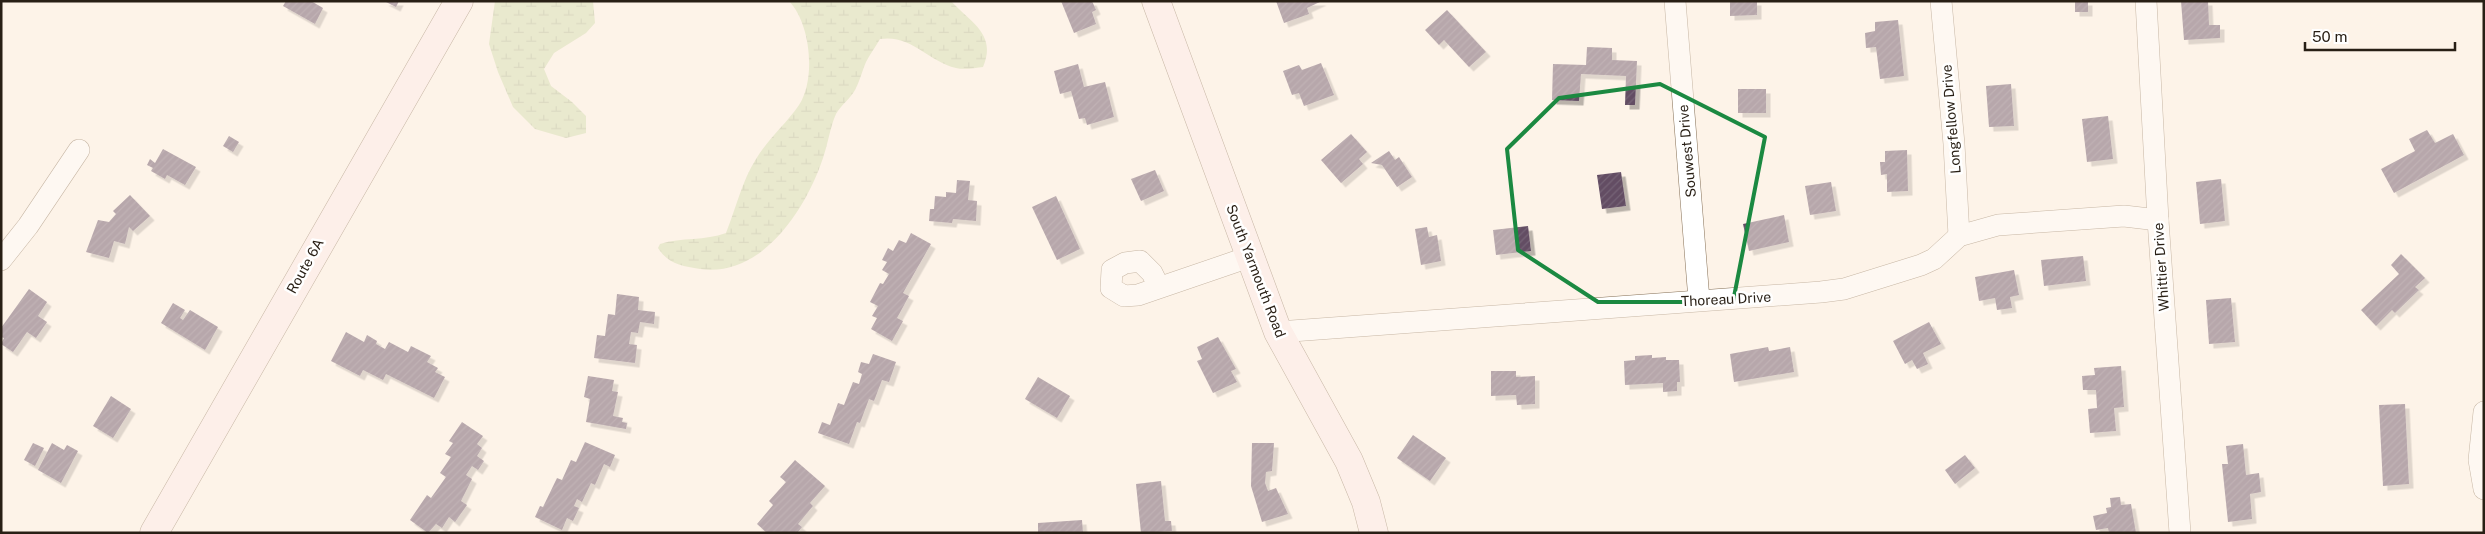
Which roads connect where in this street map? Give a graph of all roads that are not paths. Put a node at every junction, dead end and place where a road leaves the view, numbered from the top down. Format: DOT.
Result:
graph roads {
  1 [pos="459,1"];
  2 [pos="1156,1"];
  3 [pos="1674,1"];
  4 [pos="1941,1"];
  5 [pos="2146,1"];
  6 [pos="79,150"];
  7 [pos="2158,220"];
  8 [pos="1959,236"];
  9 [pos="1249,257"];
  10 [pos="1,260"];
  11 [pos="1159,287"];
  12 [pos="1699,300"];
  13 [pos="1278,332"];
  14 [pos="2484,412"];
  15 [pos="2484,489"];
  16 [pos="154,533"];
  17 [pos="1374,533"];
  18 [pos="2180,533"];
  1 -- 16 [label="main road, Route 6A"];
  2 -- 9 [label="main road, South Yarmouth Road"];
  3 -- 12 [label="street, Souwest Drive"];
  4 -- 8 [label="street, Longfellow Drive"];
  5 -- 7 [label="street, Whittier Drive"];
  6 -- 10 [label="street"];
  7 -- 8 [label="street, Thoreau Drive"];
  7 -- 18 [label="street, Whittier Drive"];
  8 -- 12 [label="street, Thoreau Drive"];
  9 -- 11 [label="street"];
  9 -- 13 [label="main road, South Yarmouth Road"];
  12 -- 13 [label="street, Thoreau Drive"];
  13 -- 17 [label="main road, South Yarmouth Road"];
  14 -- 15 [label="street"];
}
